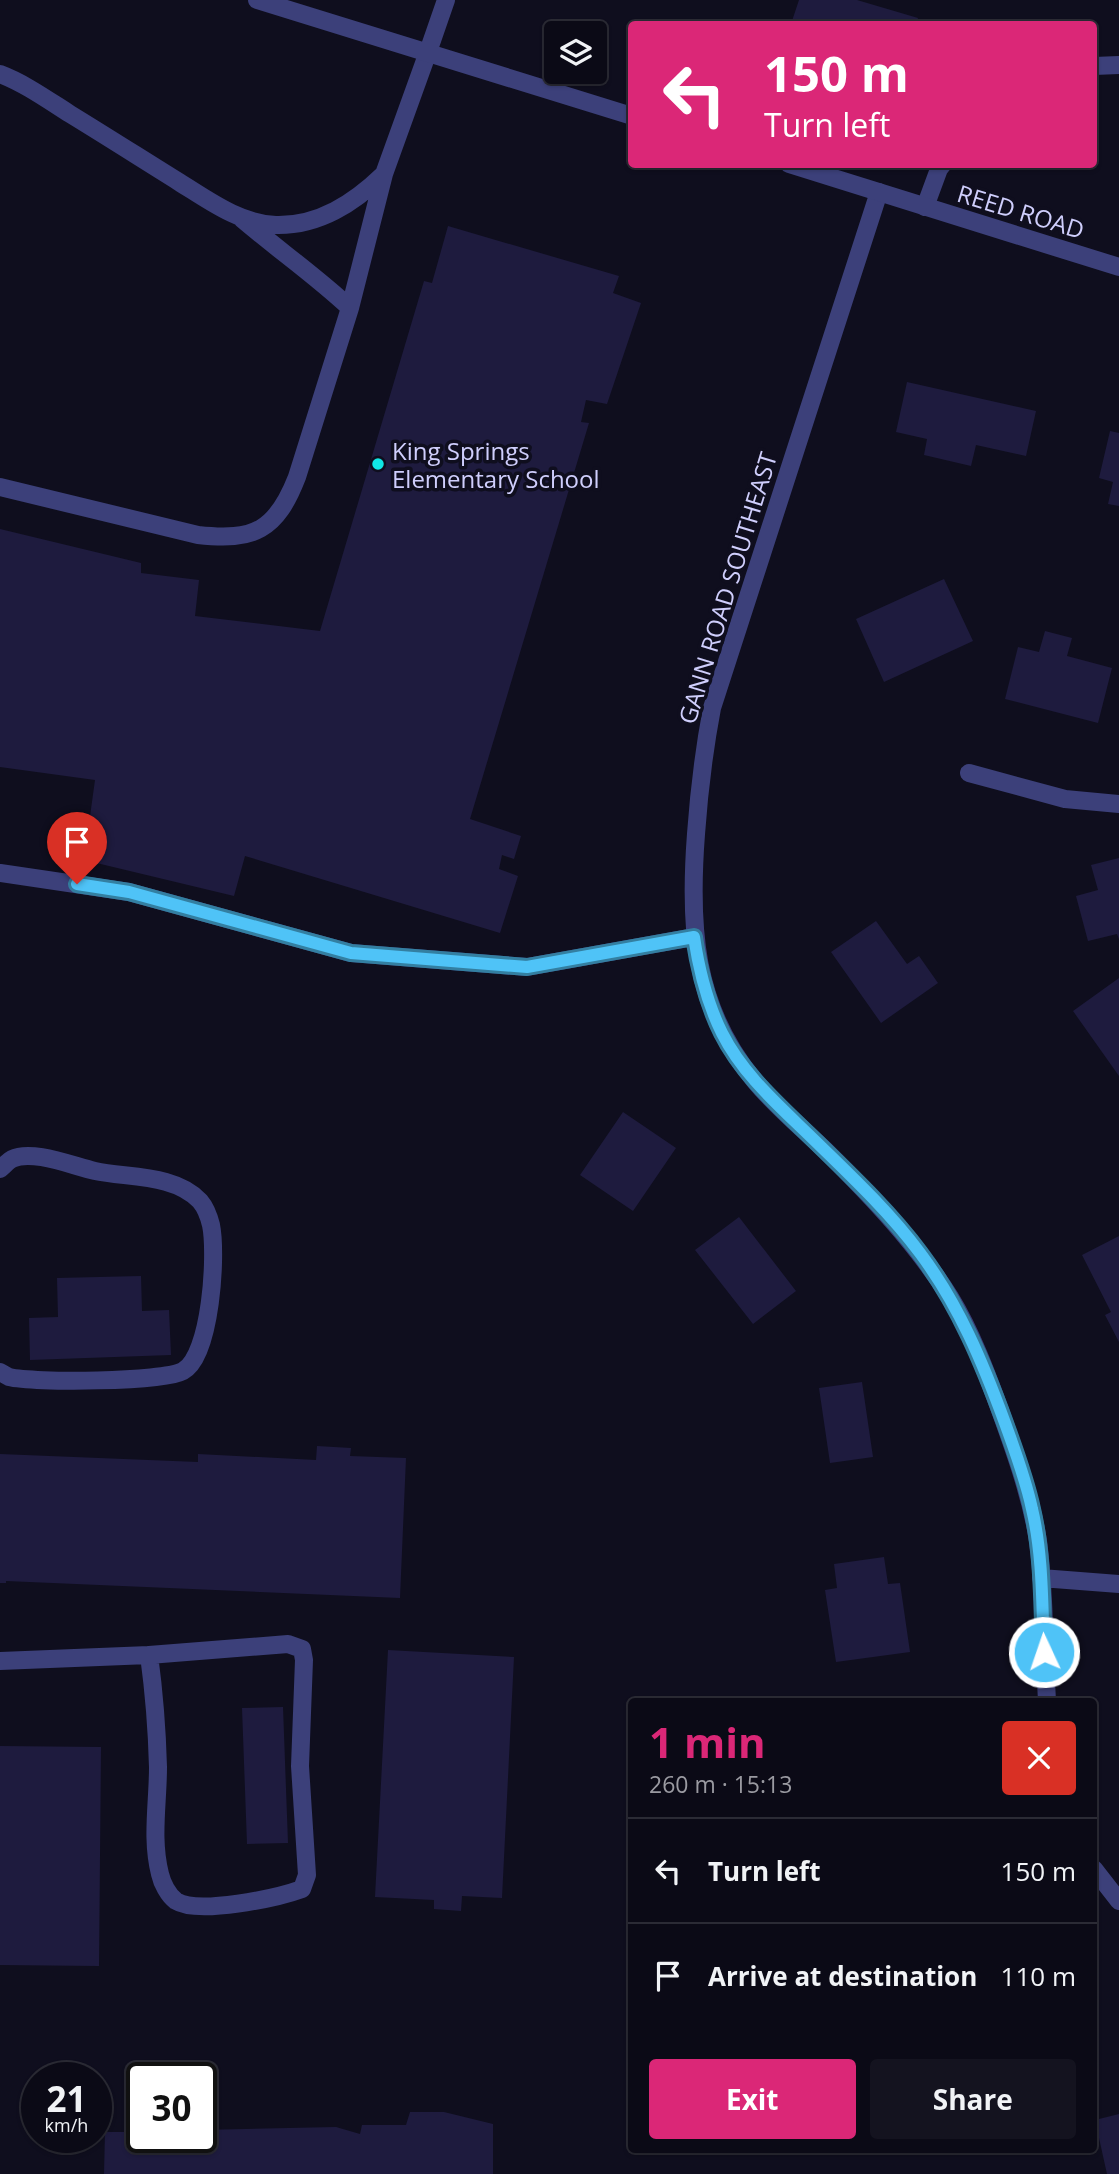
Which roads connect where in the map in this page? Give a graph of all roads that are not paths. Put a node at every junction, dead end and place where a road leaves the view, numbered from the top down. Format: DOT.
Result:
graph roads {
  1 [pos="257,0"];
  2 [pos="446,0"];
  3 [pos="428,52"];
  4 [pos="1119,65"];
  5 [pos="1097,66"];
  6 [pos="0,74"];
  7 [pos="628,115"];
  8 [pos="802,168"];
  9 [pos="941,168"];
  10 [pos="384,174"];
  11 [pos="879,192"];
  12 [pos="925,207"];
  13 [pos="238,217"];
  14 [pos="1119,267"];
  15 [pos="350,308"];
  16 [pos="0,487"];
  17 [pos="969,773"];
  18 [pos="1119,804"];
  19 [pos="0,873"];
  20 [pos="694,937"];
  21 [pos="0,1169"];
  22 [pos="0,1371"];
  23 [pos="1041,1578"];
  24 [pos="1119,1584"];
  25 [pos="149,1655"];
  26 [pos="0,1661"];
  27 [pos="1046,1698"];
  28 [pos="1097,1873"];
  29 [pos="1119,1901"];
  1 -- 3 [label="street"];
  2 -- 3 [label="street"];
  3 -- 7 [label="street"];
  3 -- 10 [label="street"];
  4 -- 5 [label="street"];
  6 -- 13 [label="street"];
  8 -- 11 [label="street, REED ROAD"];
  9 -- 12 [label="street"];
  10 -- 13 [label="street"];
  10 -- 15 [label="street"];
  11 -- 12 [label="street, REED ROAD"];
  11 -- 20 [label="street, GANN ROAD SOUTHEAST"];
  12 -- 14 [label="street, REED ROAD"];
  13 -- 15 [label="street"];
  15 -- 16 [label="street"];
  17 -- 18 [label="street"];
  19 -- 20 [label="street"];
  20 -- 23 [label="street, GANN ROAD SOUTHEAST"];
  21 -- 22 [label="street"];
  23 -- 24 [label="street"];
  23 -- 27 [label="street, GANN ROAD SOUTHEAST"];
  25 -- 25 [label="street"];
  25 -- 26 [label="street"];
  28 -- 29 [label="street"];
}
